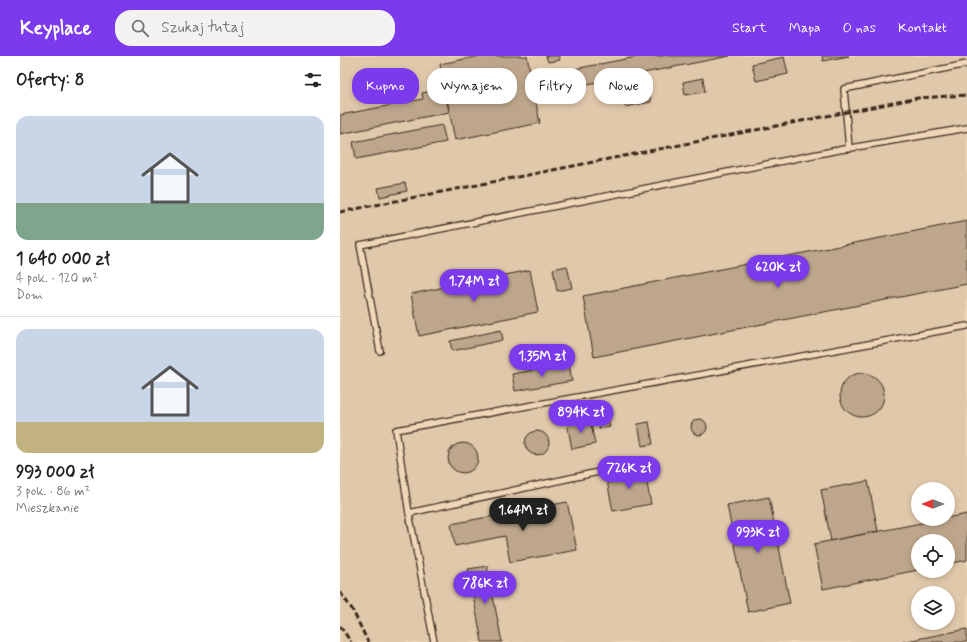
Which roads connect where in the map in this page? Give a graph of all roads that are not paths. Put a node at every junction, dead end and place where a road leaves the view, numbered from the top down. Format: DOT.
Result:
graph roads {
  1 [pos="967,64"];
  2 [pos="967,128"];
  3 [pos="849,149"];
  4 [pos="967,326"];
  5 [pos="380,351"];
  6 [pos="640,462"];
  7 [pos="408,513"];
  8 [pos="434,642"];
  1 -- 3 [label="lane"];
  2 -- 3 [label="lane"];
  3 -- 5 [label="lane"];
  4 -- 7 [label="lane"];
  6 -- 7 [label="lane"];
  7 -- 8 [label="lane"];
}
